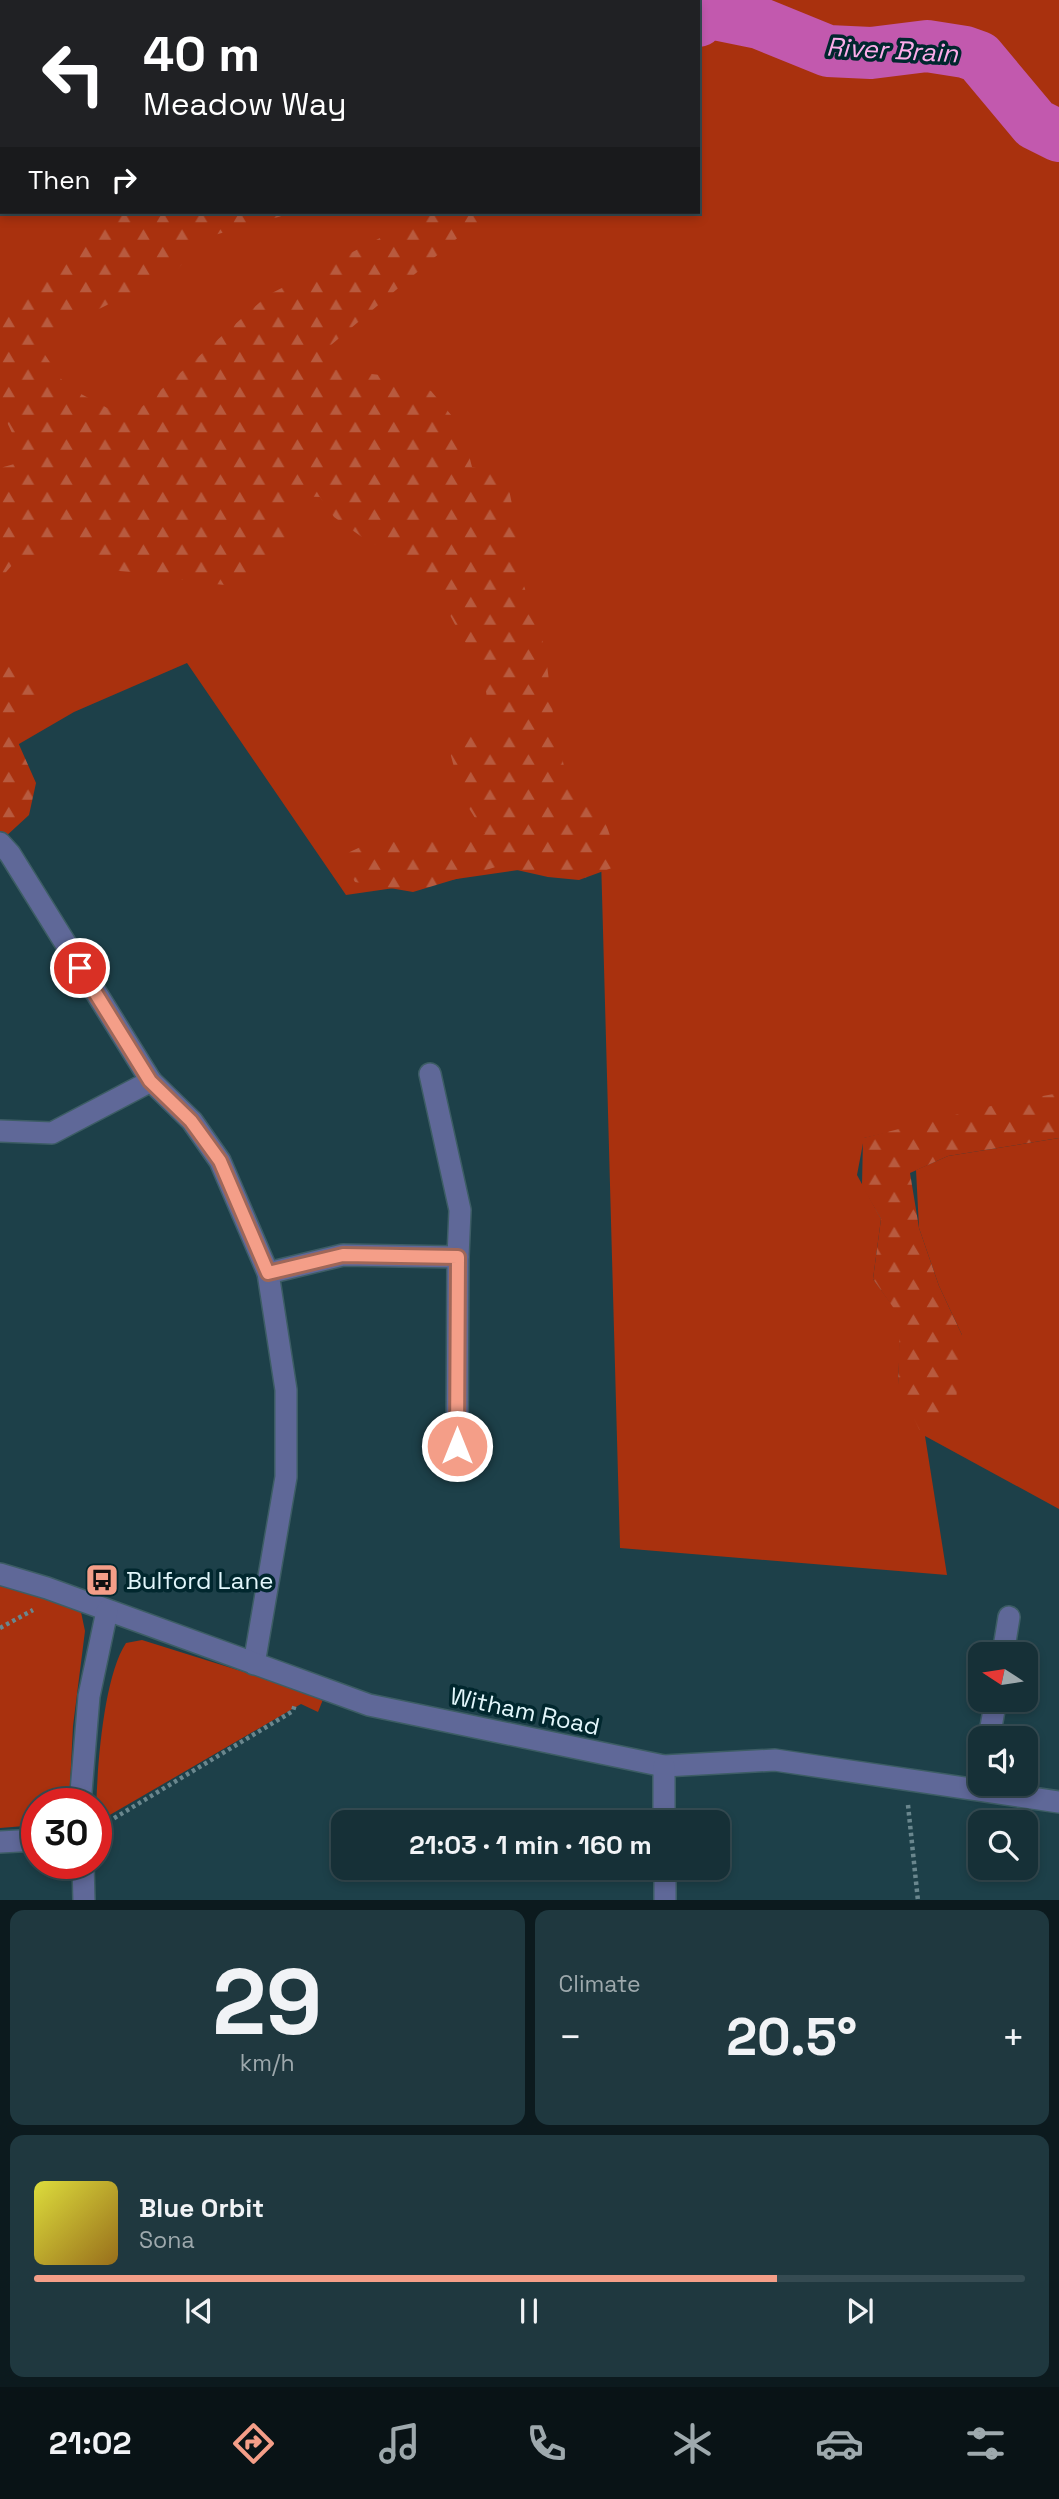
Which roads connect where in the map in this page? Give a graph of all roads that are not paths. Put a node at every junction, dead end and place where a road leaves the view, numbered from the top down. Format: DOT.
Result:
graph roads {
  1 [pos="0,843"];
  2 [pos="430,1074"];
  3 [pos="150,1081"];
  4 [pos="0,1131"];
  5 [pos="458,1257"];
  6 [pos="268,1273"];
  7 [pos="457,1446"];
  8 [pos="0,1574"];
  9 [pos="107,1611"];
  10 [pos="1009,1617"];
  11 [pos="1005,1642"];
  12 [pos="254,1664"];
  13 [pos="663,1766"];
  14 [pos="968,1786"];
  15 [pos="81,1788"];
  16 [pos="1028,1796"];
  17 [pos="1059,1802"];
  18 [pos="664,1810"];
  19 [pos="21,1841"];
  20 [pos="0,1842"];
  21 [pos="83,1879"];
  22 [pos="664,1880"];
  23 [pos="84,1900"];
  24 [pos="665,1900"];
  1 -- 3 [label="street"];
  2 -- 5 [label="street"];
  3 -- 4 [label="street"];
  3 -- 6 [label="street"];
  5 -- 6 [label="street"];
  5 -- 7 [label="street"];
  6 -- 12 [label="street"];
  8 -- 9 [label="street, Witham Road"];
  9 -- 12 [label="street, Witham Road"];
  9 -- 15 [label="street"];
  10 -- 11 [label="street"];
  12 -- 13 [label="street, Witham Road"];
  13 -- 14 [label="street, Witham Road"];
  13 -- 18 [label="street"];
  16 -- 17 [label="street, Witham Road"];
  19 -- 20 [label="street"];
  21 -- 23 [label="street"];
  22 -- 24 [label="street"];
}
